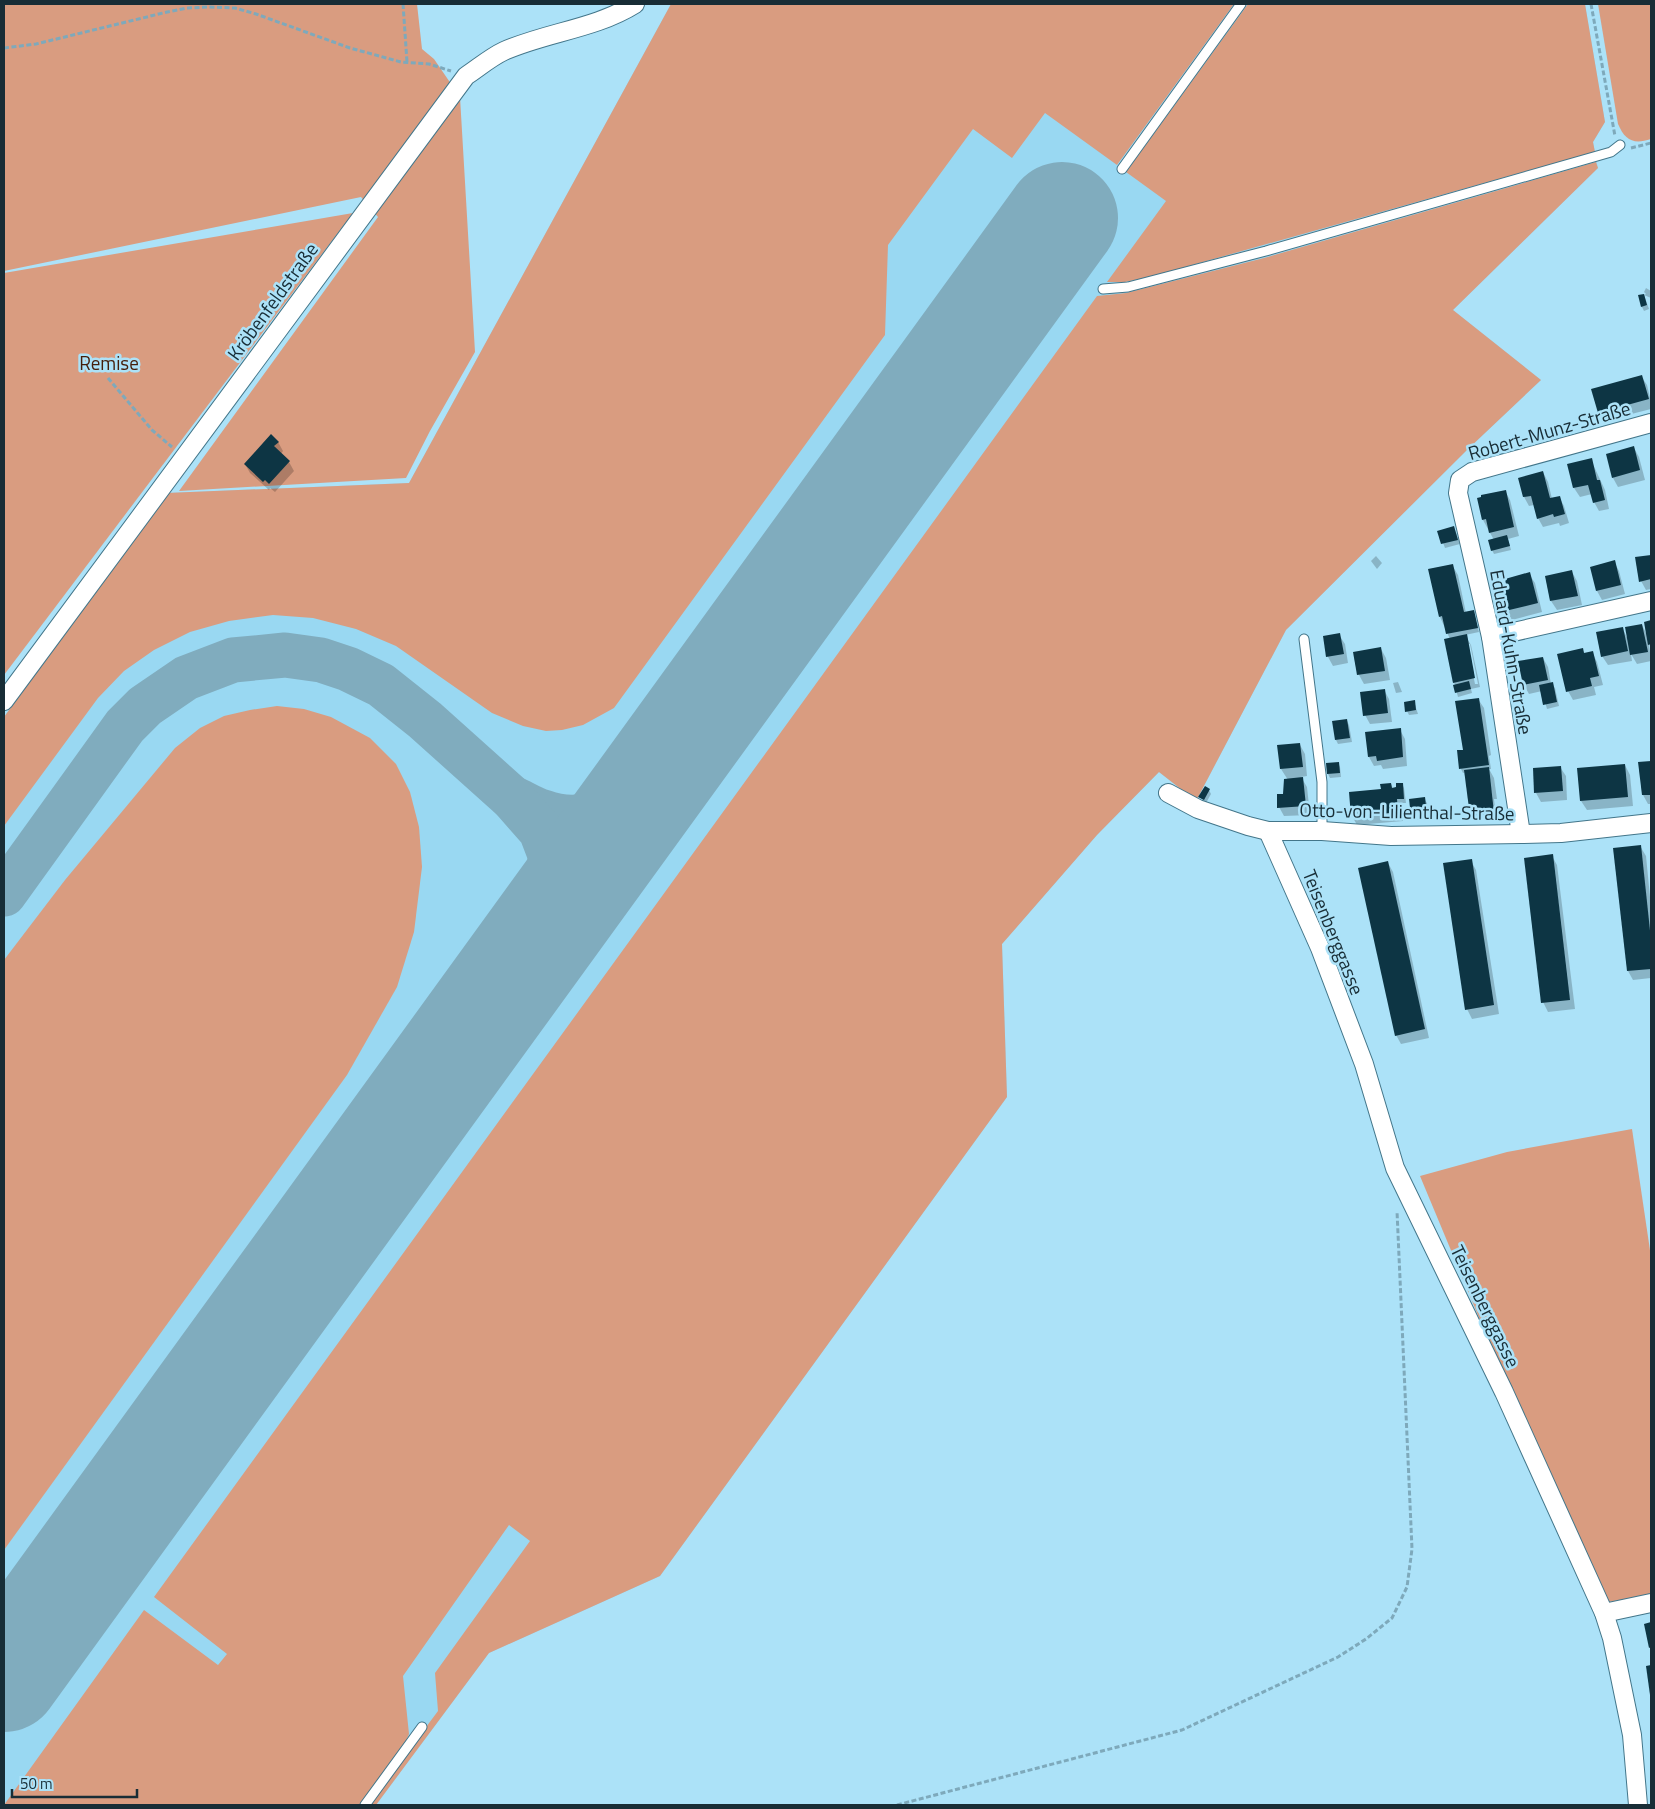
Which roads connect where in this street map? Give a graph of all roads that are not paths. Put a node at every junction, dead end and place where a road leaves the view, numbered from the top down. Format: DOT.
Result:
graph roads {
  1 [pos="635,4"];
  2 [pos="1241,4"];
  3 [pos="1620,145"];
  4 [pos="1122,168"];
  5 [pos="1103,289"];
  6 [pos="1651,424"];
  7 [pos="1460,480"];
  8 [pos="1651,601"];
  9 [pos="1491,637"];
  10 [pos="1304,639"];
  11 [pos="4,701"];
  12 [pos="1168,793"];
  13 [pos="1651,823"];
  14 [pos="1268,831"];
  15 [pos="1322,831"];
  16 [pos="1520,834"];
  17 [pos="1651,1603"];
  18 [pos="1604,1613"];
  19 [pos="422,1727"];
  20 [pos="364,1805"];
  21 [pos="1638,1805"];
  1 -- 11 [label="street, Kröbenfeldstraße"];
  2 -- 4 [label="lane"];
  3 -- 5 [label="lane"];
  6 -- 7 [label="street, Robert-Munz-Straße"];
  7 -- 9 [label="street, Eduard-Kuhn-Straße"];
  8 -- 9 [label="street"];
  9 -- 16 [label="street, Eduard-Kuhn-Straße"];
  10 -- 15 [label="lane"];
  12 -- 14 [label="street, Otto-von-Lilienthal-Straße"];
  13 -- 16 [label="street, Otto-von-Lilienthal-Straße"];
  14 -- 15 [label="street, Otto-von-Lilienthal-Straße"];
  14 -- 18 [label="street, Teisenberggasse"];
  15 -- 16 [label="street, Otto-von-Lilienthal-Straße"];
  17 -- 18 [label="street"];
  18 -- 21 [label="street, Teisenberggasse"];
  19 -- 20 [label="lane"];
}
